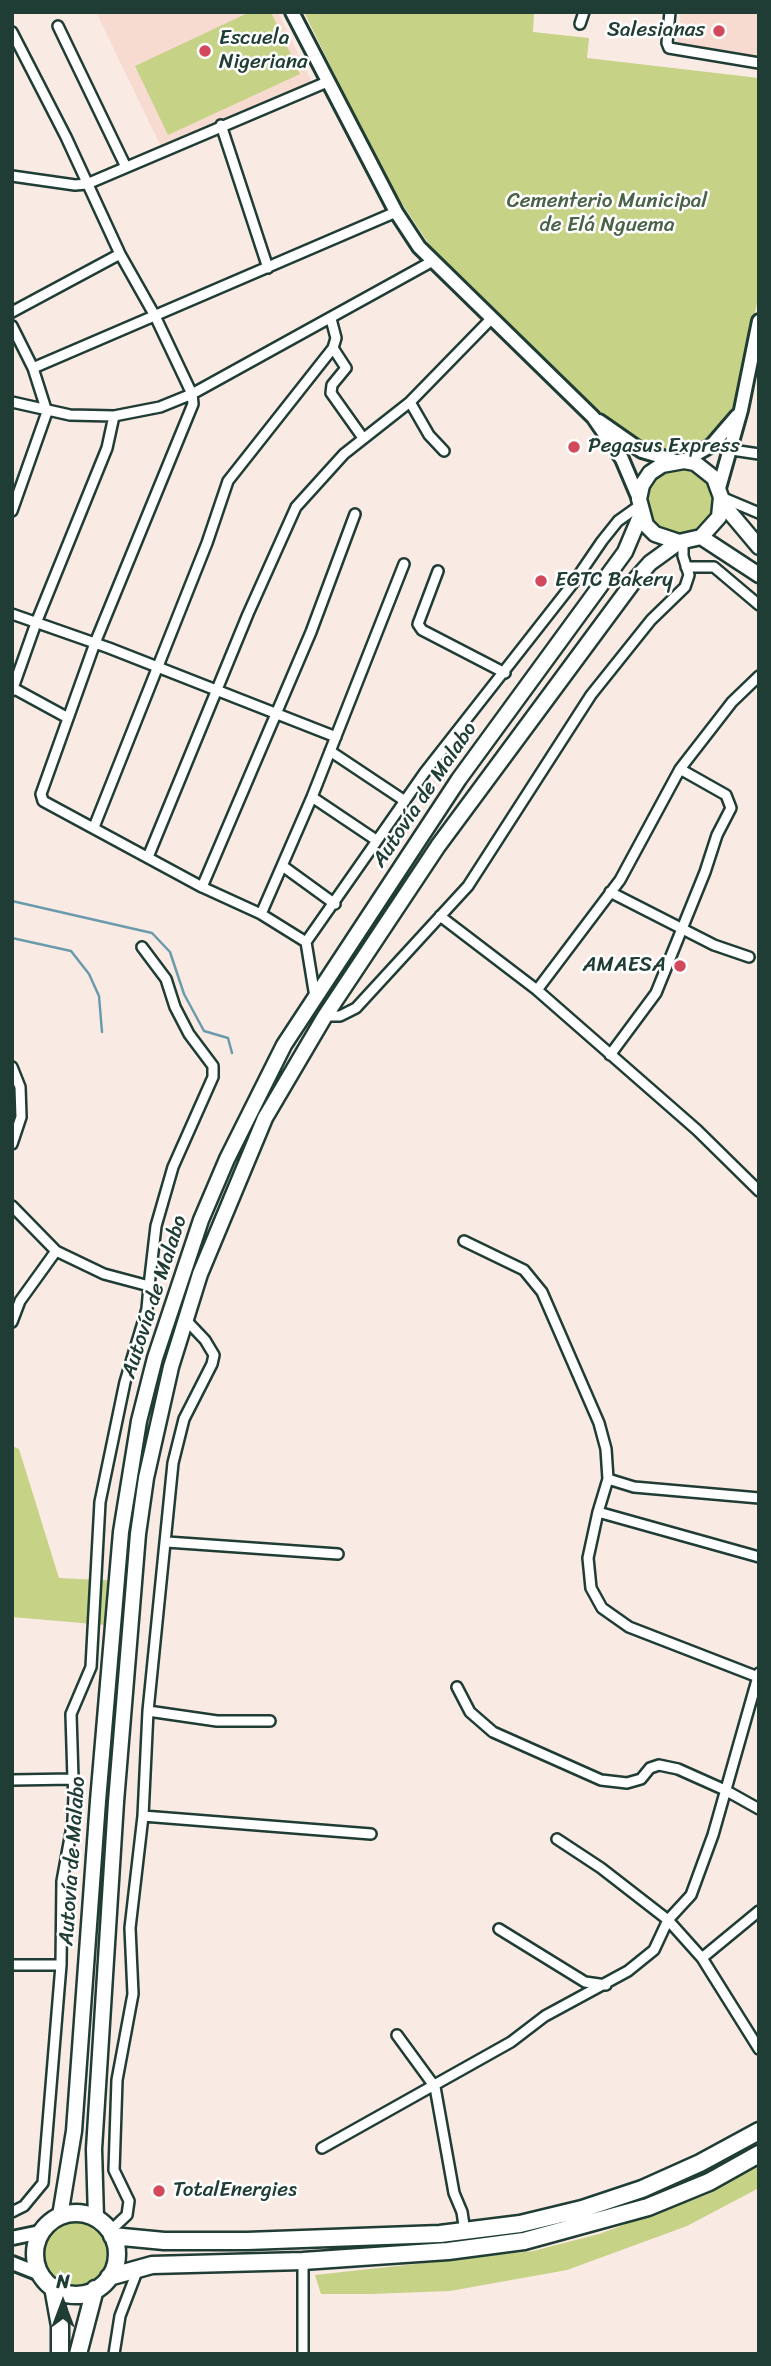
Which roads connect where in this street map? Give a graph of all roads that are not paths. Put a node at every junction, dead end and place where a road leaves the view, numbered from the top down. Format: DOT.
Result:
graph roads {
  1 [pos="292,12"];
  2 [pos="584,12"];
  3 [pos="670,12"];
  4 [pos="580,24"];
  5 [pos="58,26"];
  6 [pos="12,32"];
  7 [pos="759,62"];
  8 [pos="327,82"];
  9 [pos="221,125"];
  10 [pos="125,165"];
  11 [pos="12,176"];
  12 [pos="87,184"];
  13 [pos="396,212"];
  14 [pos="120,254"];
  15 [pos="431,262"];
  16 [pos="268,268"];
  17 [pos="12,312"];
  18 [pos="155,316"];
  19 [pos="331,319"];
  20 [pos="490,320"];
  21 [pos="759,321"];
  22 [pos="12,326"];
  23 [pos="333,348"];
  24 [pos="33,368"];
  25 [pos="192,394"];
  26 [pos="12,402"];
  27 [pos="410,402"];
  28 [pos="741,410"];
  29 [pos="47,412"];
  30 [pos="114,416"];
  31 [pos="593,417"];
  32 [pos="363,438"];
  33 [pos="732,450"];
  34 [pos="444,451"];
  35 [pos="759,453"];
  36 [pos="680,461"];
  37 [pos="721,496"];
  38 [pos="640,507"];
  39 [pos="12,511"];
  40 [pos="759,513"];
  41 [pos="355,514"];
  42 [pos="701,537"];
  43 [pos="681,542"];
  44 [pos="759,547"];
  45 [pos="404,564"];
  46 [pos="686,567"];
  47 [pos="438,571"];
  48 [pos="759,575"];
  49 [pos="759,605"];
  50 [pos="12,614"];
  51 [pos="36,623"];
  52 [pos="95,643"];
  53 [pos="158,668"];
  54 [pos="505,673"];
  55 [pos="759,676"];
  56 [pos="13,689"];
  57 [pos="217,691"];
  58 [pos="277,713"];
  59 [pos="68,718"];
  60 [pos="336,737"];
  61 [pos="330,751"];
  62 [pos="680,769"];
  63 [pos="312,797"];
  64 [pos="405,801"];
  65 [pos="94,827"];
  66 [pos="376,840"];
  67 [pos="148,857"];
  68 [pos="284,867"];
  69 [pos="202,887"];
  70 [pos="610,892"];
  71 [pos="335,904"];
  72 [pos="261,914"];
  73 [pos="440,916"];
  74 [pos="681,929"];
  75 [pos="306,942"];
  76 [pos="142,947"];
  77 [pos="749,957"];
  78 [pos="537,990"];
  79 [pos="315,997"];
  80 [pos="325,1016"];
  81 [pos="610,1055"];
  82 [pos="12,1067"];
  83 [pos="12,1143"];
  84 [pos="759,1191"];
  85 [pos="12,1206"];
  86 [pos="464,1241"];
  87 [pos="55,1251"];
  88 [pos="149,1286"];
  89 [pos="186,1320"];
  90 [pos="12,1322"];
  91 [pos="608,1479"];
  92 [pos="759,1498"];
  93 [pos="598,1511"];
  94 [pos="167,1542"];
  95 [pos="338,1555"];
  96 [pos="759,1557"];
  97 [pos="758,1675"];
  98 [pos="457,1687"];
  99 [pos="148,1711"];
  100 [pos="270,1721"];
  101 [pos="73,1779"];
  102 [pos="12,1780"];
  103 [pos="725,1790"];
  104 [pos="759,1809"];
  105 [pos="143,1816"];
  106 [pos="371,1834"];
  107 [pos="557,1839"];
  108 [pos="759,1911"];
  109 [pos="668,1920"];
  110 [pos="499,1929"];
  111 [pos="702,1958"];
  112 [pos="12,1965"];
  113 [pos="61,1965"];
  114 [pos="606,1984"];
  115 [pos="397,2035"];
  116 [pos="759,2049"];
  117 [pos="435,2087"];
  118 [pos="759,2131"];
  119 [pos="322,2148"];
  120 [pos="759,2154"];
  121 [pos="12,2212"];
  122 [pos="60,2216"];
  123 [pos="96,2218"];
  124 [pos="41,2232"];
  125 [pos="465,2232"];
  126 [pos="111,2233"];
  127 [pos="12,2238"];
  128 [pos="303,2262"];
  129 [pos="12,2263"];
  130 [pos="138,2267"];
  131 [pos="40,2274"];
  132 [pos="109,2277"];
  133 [pos="53,2287"];
  134 [pos="95,2290"];
  135 [pos="60,2354"];
  136 [pos="78,2354"];
  137 [pos="114,2354"];
  138 [pos="303,2354"];
  1 -- 8 [label="main road"];
  2 -- 4 [label="street"];
  3 -- 7 [label="street"];
  5 -- 10 [label="street"];
  6 -- 12 [label="street"];
  8 -- 9 [label="street"];
  8 -- 13 [label="main road"];
  9 -- 10 [label="street"];
  9 -- 16 [label="street"];
  10 -- 12 [label="street"];
  11 -- 12 [label="street"];
  12 -- 14 [label="street"];
  13 -- 15 [label="main road"];
  13 -- 16 [label="street"];
  14 -- 17 [label="street"];
  14 -- 18 [label="street"];
  15 -- 19 [label="street"];
  15 -- 20 [label="main road"];
  16 -- 18 [label="street"];
  18 -- 24 [label="street"];
  18 -- 25 [label="street"];
  19 -- 23 [label="street"];
  19 -- 25 [label="street"];
  20 -- 27 [label="street"];
  20 -- 31 [label="main road"];
  21 -- 28 [label="main road"];
  22 -- 24 [label="street"];
  23 -- 32 [label="street"];
  23 -- 53 [label="street"];
  24 -- 29 [label="street"];
  25 -- 30 [label="street"];
  25 -- 52 [label="street"];
  26 -- 29 [label="street"];
  27 -- 32 [label="street"];
  27 -- 34 [label="street"];
  28 -- 33 [label="main road"];
  28 -- 36 [label="main road"];
  29 -- 30 [label="street"];
  29 -- 39 [label="street"];
  30 -- 51 [label="street"];
  31 -- 36 [label="main road"];
  31 -- 38 [label="main road"];
  32 -- 57 [label="street"];
  33 -- 35 [label="street"];
  33 -- 37 [label="main road"];
  36 -- 37 [label="main road"];
  36 -- 38 [label="main road"];
  37 -- 40 [label="street"];
  37 -- 42 [label="main road"];
  37 -- 44 [label="main road"];
  38 -- 43 [label="main road"];
  38 -- 54 [label="street"];
  38 -- 79 [label="main road, Autovía de Malabo"];
  41 -- 58 [label="street"];
  42 -- 43 [label="main road"];
  42 -- 48 [label="main road"];
  43 -- 46 [label="street"];
  43 -- 80 [label="main road, Autovía de Malabo"];
  45 -- 60 [label="street"];
  46 -- 49 [label="street"];
  46 -- 73 [label="street"];
  47 -- 54 [label="street"];
  50 -- 51 [label="street"];
  51 -- 52 [label="street"];
  51 -- 56 [label="street"];
  52 -- 53 [label="street"];
  52 -- 59 [label="street"];
  53 -- 57 [label="street"];
  53 -- 65 [label="street"];
  54 -- 64 [label="street"];
  55 -- 62 [label="street"];
  56 -- 59 [label="street"];
  57 -- 58 [label="street"];
  57 -- 67 [label="street"];
  58 -- 60 [label="street"];
  58 -- 69 [label="street"];
  59 -- 65 [label="street"];
  60 -- 61 [label="street"];
  61 -- 63 [label="street"];
  61 -- 64 [label="street"];
  62 -- 70 [label="street"];
  62 -- 74 [label="street"];
  63 -- 66 [label="street"];
  63 -- 68 [label="street"];
  64 -- 66 [label="street"];
  65 -- 67 [label="street"];
  66 -- 71 [label="street"];
  67 -- 69 [label="street"];
  68 -- 71 [label="street"];
  68 -- 72 [label="street"];
  69 -- 72 [label="street"];
  70 -- 74 [label="street"];
  70 -- 78 [label="street"];
  71 -- 75 [label="street"];
  72 -- 75 [label="street"];
  73 -- 78 [label="street"];
  73 -- 80 [label="street"];
  74 -- 77 [label="street"];
  74 -- 81 [label="street"];
  75 -- 79 [label="street"];
  76 -- 88 [label="street"];
  78 -- 81 [label="street"];
  79 -- 122 [label="main road, Autovía de Malabo"];
  80 -- 89 [label="main road, Autovía de Malabo"];
  81 -- 84 [label="street"];
  82 -- 83 [label="street"];
  85 -- 87 [label="street"];
  86 -- 91 [label="street"];
  87 -- 88 [label="street"];
  87 -- 90 [label="street"];
  88 -- 101 [label="street"];
  89 -- 94 [label="street"];
  89 -- 123 [label="main road, Autovía de Malabo"];
  91 -- 92 [label="street"];
  91 -- 93 [label="street"];
  93 -- 96 [label="street"];
  93 -- 97 [label="street"];
  94 -- 95 [label="street"];
  94 -- 99 [label="street"];
  97 -- 103 [label="street"];
  98 -- 103 [label="street"];
  99 -- 100 [label="street"];
  99 -- 105 [label="street"];
  101 -- 102 [label="street"];
  101 -- 113 [label="street"];
  103 -- 104 [label="street"];
  103 -- 109 [label="street"];
  105 -- 106 [label="street"];
  105 -- 126 [label="street"];
  107 -- 109 [label="street"];
  108 -- 111 [label="street"];
  109 -- 111 [label="street"];
  109 -- 114 [label="street"];
  110 -- 114 [label="street"];
  111 -- 116 [label="street"];
  112 -- 113 [label="street"];
  113 -- 121 [label="street"];
  114 -- 117 [label="street"];
  115 -- 117 [label="street"];
  117 -- 119 [label="street"];
  117 -- 125 [label="street"];
  118 -- 125 [label="highway"];
  120 -- 128 [label="highway"];
  122 -- 123 [label="highway"];
  122 -- 124 [label="highway"];
  123 -- 126 [label="highway"];
  124 -- 127 [label="main road"];
  124 -- 131 [label="highway"];
  125 -- 126 [label="highway"];
  126 -- 132 [label="highway"];
  128 -- 130 [label="highway"];
  128 -- 138 [label="street"];
  129 -- 131 [label="main road"];
  130 -- 132 [label="highway"];
  130 -- 137 [label="street"];
  131 -- 133 [label="highway"];
  132 -- 134 [label="highway"];
  133 -- 134 [label="highway"];
  133 -- 135 [label="highway"];
  134 -- 136 [label="highway"];
}
